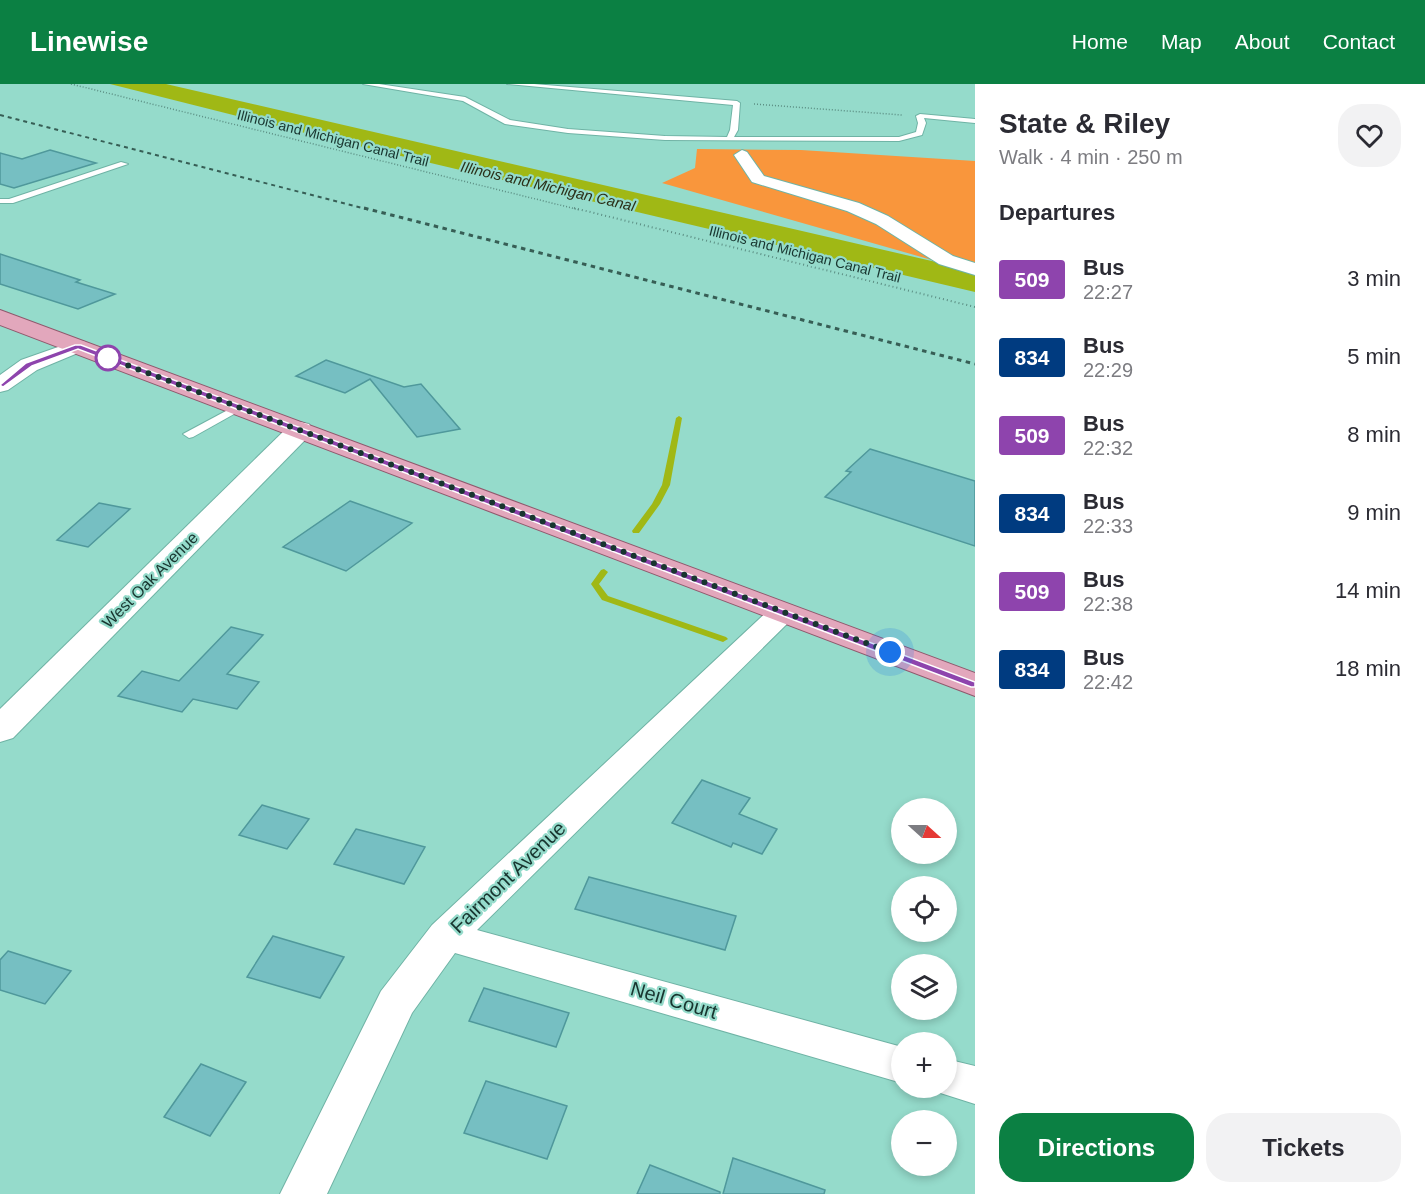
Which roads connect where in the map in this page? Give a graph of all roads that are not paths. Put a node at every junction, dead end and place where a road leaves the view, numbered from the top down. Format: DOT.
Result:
graph roads {
  1 [pos="366,84"];
  2 [pos="510,84"];
  3 [pos="975,121"];
  4 [pos="729,139"];
  5 [pos="742,155"];
  6 [pos="124,164"];
  7 [pos="0,201"];
  8 [pos="975,269"];
  9 [pos="0,317"];
  10 [pos="78,346"];
  11 [pos="29,365"];
  12 [pos="0,366"];
  13 [pos="0,385"];
  14 [pos="238,407"];
  15 [pos="300,430"];
  16 [pos="189,434"];
  17 [pos="783,612"];
  18 [pos="975,685"];
  19 [pos="0,730"];
  20 [pos="446,936"];
  21 [pos="891,1062"];
  22 [pos="957,1080"];
  23 [pos="975,1085"];
  24 [pos="303,1194"];
  1 -- 4 [label="lane"];
  2 -- 4 [label="lane"];
  3 -- 4 [label="lane"];
  4 -- 5 [label="lane"];
  5 -- 8 [label="street"];
  6 -- 7 [label="lane"];
  9 -- 10 [label="main road"];
  10 -- 11 [label="street"];
  10 -- 14 [label="main road"];
  11 -- 12 [label="street"];
  11 -- 13 [label="street"];
  14 -- 15 [label="main road"];
  14 -- 16 [label="lane"];
  15 -- 17 [label="main road"];
  15 -- 19 [label="street, West Oak Avenue"];
  17 -- 18 [label="main road"];
  17 -- 20 [label="street, Fairmont Avenue"];
  20 -- 21 [label="street, Neil Court"];
  20 -- 24 [label="street, Fairmont Avenue"];
  22 -- 23 [label="street"];
}
